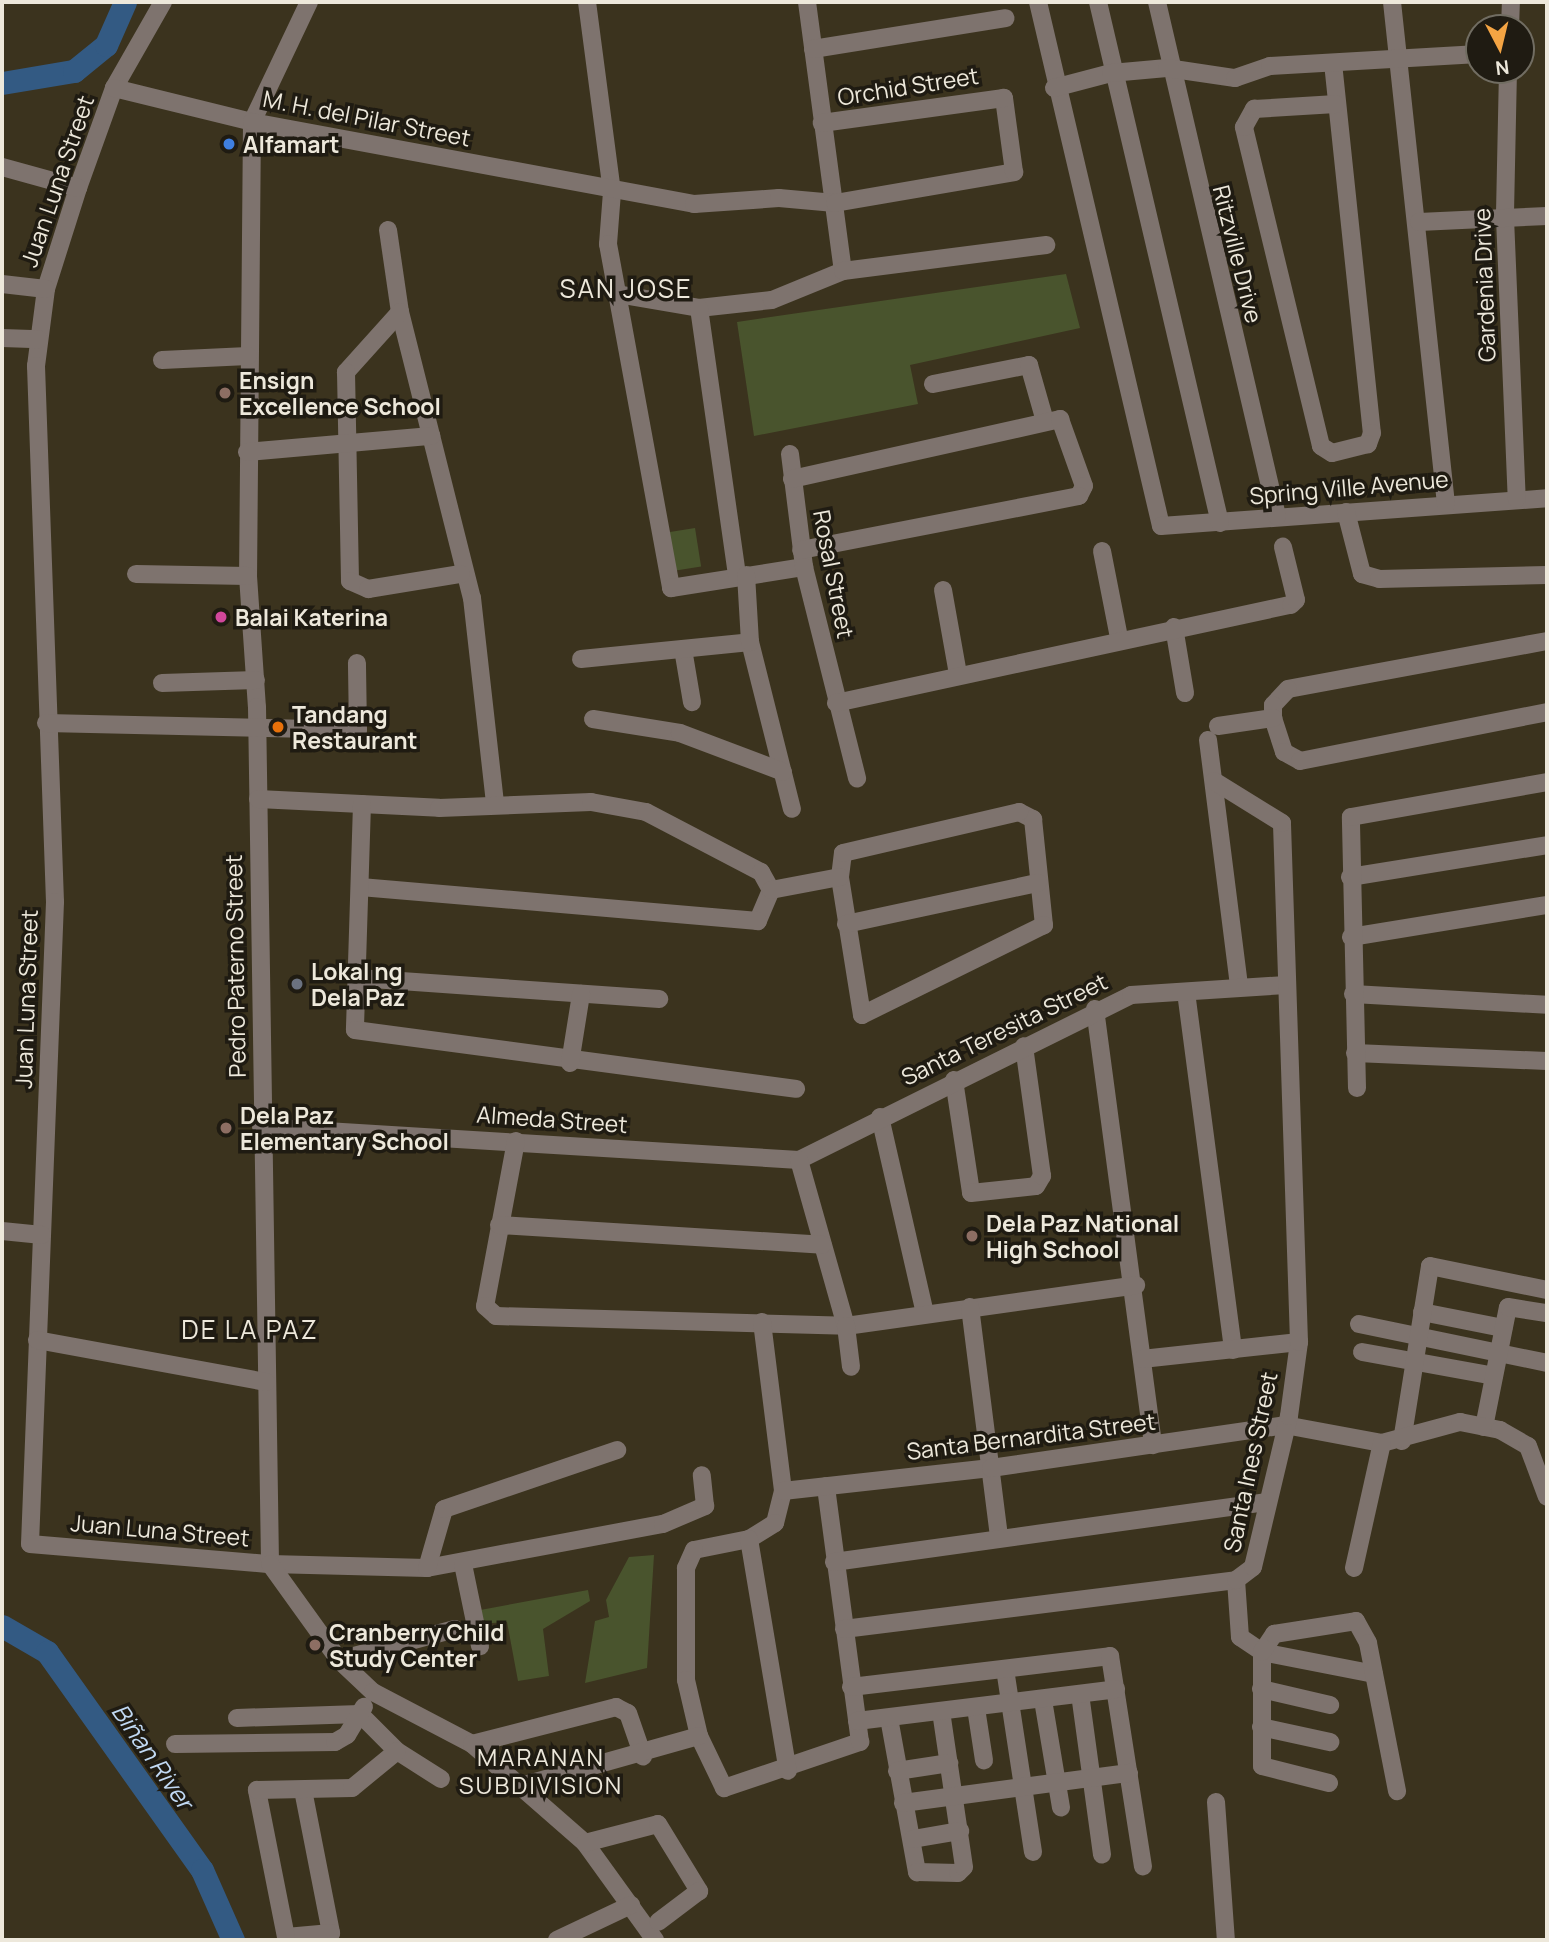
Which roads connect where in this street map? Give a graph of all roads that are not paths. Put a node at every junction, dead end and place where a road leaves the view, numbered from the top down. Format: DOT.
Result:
graph roads {
  1 [pos="163,2"];
  2 [pos="309,2"];
  3 [pos="587,2"];
  4 [pos="807,2"];
  5 [pos="1038,2"];
  6 [pos="1098,2"];
  7 [pos="1157,2"];
  8 [pos="1392,2"];
  9 [pos="1006,18"];
  10 [pos="813,49"];
  11 [pos="1465,55"];
  12 [pos="1400,57"];
  13 [pos="1333,63"];
  14 [pos="1167,68"];
  15 [pos="1111,73"];
  16 [pos="1508,84"];
  17 [pos="1054,88"];
  18 [pos="114,89"];
  19 [pos="1336,104"];
  20 [pos="252,122"];
  21 [pos="822,123"];
  22 [pos="2,167"];
  23 [pos="1008,175"];
  24 [pos="78,188"];
  25 [pos="612,192"];
  26 [pos="835,203"];
  27 [pos="1547,216"];
  28 [pos="1505,219"];
  29 [pos="1419,222"];
  30 [pos="388,230"];
  31 [pos="1046,245"];
  32 [pos="843,271"];
  33 [pos="2,284"];
  34 [pos="46,289"];
  35 [pos="617,294"];
  36 [pos="699,308"];
  37 [pos="400,312"];
  38 [pos="2,338"];
  39 [pos="38,339"];
  40 [pos="248,356"];
  41 [pos="162,360"];
  42 [pos="933,384"];
  43 [pos="1045,421"];
  44 [pos="431,436"];
  45 [pos="346,444"];
  46 [pos="247,452"];
  47 [pos="790,454"];
  48 [pos="792,479"];
  49 [pos="1547,498"];
  50 [pos="1517,499"];
  51 [pos="1446,504"];
  52 [pos="1346,512"];
  53 [pos="1276,516"];
  54 [pos="1220,523"];
  55 [pos="1283,547"];
  56 [pos="1102,551"];
  57 [pos="803,558"];
  58 [pos="461,574"];
  59 [pos="136,575"];
  60 [pos="742,575"];
  61 [pos="1547,575"];
  62 [pos="248,576"];
  63 [pos="943,590"];
  64 [pos="1174,627"];
  65 [pos="1119,638"];
  66 [pos="750,642"];
  67 [pos="1547,642"];
  68 [pos="683,649"];
  69 [pos="581,659"];
  70 [pos="357,663"];
  71 [pos="958,674"];
  72 [pos="256,680"];
  73 [pos="162,683"];
  74 [pos="1185,693"];
  75 [pos="692,702"];
  76 [pos="836,703"];
  77 [pos="1547,712"];
  78 [pos="1273,718"];
  79 [pos="593,719"];
  80 [pos="46,723"];
  81 [pos="257,727"];
  82 [pos="783,772"];
  83 [pos="857,778"];
  84 [pos="1214,781"];
  85 [pos="1547,782"];
  86 [pos="258,799"];
  87 [pos="495,803"];
  88 [pos="362,804"];
  89 [pos="792,810"];
  90 [pos="1547,845"];
  91 [pos="840,877"];
  92 [pos="1350,877"];
  93 [pos="1038,883"];
  94 [pos="363,887"];
  95 [pos="771,890"];
  96 [pos="1547,905"];
  97 [pos="846,924"];
  98 [pos="1351,937"];
  99 [pos="358,978"];
  100 [pos="1286,985"];
  101 [pos="1239,987"];
  102 [pos="1186,992"];
  103 [pos="581,994"];
  104 [pos="1353,994"];
  105 [pos="659,999"];
  106 [pos="1547,1005"];
  107 [pos="1095,1009"];
  108 [pos="1024,1045"];
  109 [pos="1355,1053"];
  110 [pos="1547,1061"];
  111 [pos="570,1063"];
  112 [pos="954,1080"];
  113 [pos="1357,1088"];
  114 [pos="796,1089"];
  115 [pos="880,1117"];
  116 [pos="261,1127"];
  117 [pos="516,1141"];
  118 [pos="799,1160"];
  119 [pos="499,1225"];
  120 [pos="2,1231"];
  121 [pos="42,1236"];
  122 [pos="822,1245"];
  123 [pos="1136,1285"];
  124 [pos="1547,1290"];
  125 [pos="970,1307"];
  126 [pos="1422,1312"];
  127 [pos="925,1313"];
  128 [pos="1547,1314"];
  129 [pos="762,1322"];
  130 [pos="1359,1324"];
  131 [pos="846,1326"];
  132 [pos="1503,1328"];
  133 [pos="1418,1337"];
  134 [pos="37,1340"];
  135 [pos="1299,1342"];
  136 [pos="1233,1350"];
  137 [pos="1362,1352"];
  138 [pos="1498,1352"];
  139 [pos="1142,1359"];
  140 [pos="1414,1362"];
  141 [pos="1547,1363"];
  142 [pos="851,1367"];
  143 [pos="1494,1376"];
  144 [pos="266,1382"];
  145 [pos="1285,1425"];
  146 [pos="1484,1427"];
  147 [pos="1402,1441"];
  148 [pos="1382,1443"];
  149 [pos="1153,1445"];
  150 [pos="617,1450"];
  151 [pos="991,1468"];
  152 [pos="702,1475"];
  153 [pos="826,1486"];
  154 [pos="783,1491"];
  155 [pos="1547,1497"];
  156 [pos="1264,1503"];
  157 [pos="999,1536"];
  158 [pos="749,1539"];
  159 [pos="834,1562"];
  160 [pos="270,1564"];
  161 [pos="463,1564"];
  162 [pos="427,1567"];
  163 [pos="1354,1568"];
  164 [pos="1236,1580"];
  165 [pos="455,1629"];
  166 [pos="844,1629"];
  167 [pos="480,1646"];
  168 [pos="1262,1652"];
  169 [pos="339,1660"];
  170 [pos="1005,1669"];
  171 [pos="1374,1674"];
  172 [pos="851,1687"];
  173 [pos="1116,1689"];
  174 [pos="1261,1689"];
  175 [pos="373,1692"];
  176 [pos="1080,1694"];
  177 [pos="1043,1700"];
  178 [pos="1010,1704"];
  179 [pos="1330,1704"];
  180 [pos="976,1708"];
  181 [pos="941,1712"];
  182 [pos="360,1714"];
  183 [pos="237,1718"];
  184 [pos="889,1718"];
  185 [pos="857,1721"];
  186 [pos="1261,1727"];
  187 [pos="699,1736"];
  188 [pos="1330,1742"];
  189 [pos="175,1744"];
  190 [pos="472,1744"];
  191 [pos="397,1751"];
  192 [pos="643,1756"];
  193 [pos="984,1760"];
  194 [pos="949,1763"];
  195 [pos="788,1771"];
  196 [pos="897,1771"];
  197 [pos="1129,1773"];
  198 [pos="1092,1778"];
  199 [pos="441,1779"];
  200 [pos="1057,1783"];
  201 [pos="1329,1783"];
  202 [pos="522,1786"];
  203 [pos="1024,1787"];
  204 [pos="303,1790"];
  205 [pos="1397,1791"];
  206 [pos="954,1796"];
  207 [pos="1216,1802"];
  208 [pos="903,1803"];
  209 [pos="1061,1808"];
  210 [pos="960,1831"];
  211 [pos="913,1839"];
  212 [pos="585,1843"];
  213 [pos="1033,1852"];
  214 [pos="1102,1854"];
  215 [pos="1143,1866"];
  216 [pos="631,1905"];
  217 [pos="658,1922"];
  218 [pos="557,1940"];
  219 [pos="655,1940"];
  220 [pos="1226,1940"];
  1 -- 18 [label="street, Juan Luna Street"];
  2 -- 20 [label="street, Pedro Paterno Street"];
  3 -- 25 [label="street"];
  4 -- 10 [label="street"];
  5 -- 17 [label="street"];
  6 -- 15 [label="street"];
  7 -- 14 [label="street, Ritzville Drive"];
  8 -- 12 [label="street"];
  9 -- 10 [label="street"];
  10 -- 21 [label="street"];
  11 -- 12 [label="street"];
  12 -- 13 [label="street"];
  12 -- 29 [label="street"];
  13 -- 14 [label="street"];
  13 -- 19 [label="street"];
  14 -- 15 [label="street"];
  14 -- 53 [label="street, Ritzville Drive"];
  15 -- 17 [label="street"];
  15 -- 54 [label="street"];
  16 -- 28 [label="street, Gardenia Drive"];
  17 -- 54 [label="street, Spring Ville Avenue"];
  18 -- 20 [label="street, M. H. del Pilar Street"];
  18 -- 24 [label="street, Juan Luna Street"];
  19 -- 19 [label="street"];
  20 -- 25 [label="street, M. H. del Pilar Street"];
  20 -- 40 [label="street, Pedro Paterno Street"];
  21 -- 23 [label="street, Orchid Street"];
  21 -- 26 [label="street"];
  22 -- 24 [label="street"];
  23 -- 26 [label="street, M. H. del Pilar Street"];
  24 -- 34 [label="street, Juan Luna Street"];
  25 -- 26 [label="street, M. H. del Pilar Street"];
  25 -- 35 [label="street"];
  26 -- 32 [label="street"];
  27 -- 28 [label="street"];
  28 -- 29 [label="street"];
  28 -- 50 [label="street, Gardenia Drive"];
  29 -- 51 [label="street"];
  30 -- 37 [label="street"];
  31 -- 32 [label="street"];
  32 -- 36 [label="street"];
  33 -- 34 [label="street"];
  34 -- 39 [label="street, Juan Luna Street"];
  35 -- 36 [label="street"];
  35 -- 60 [label="street"];
  36 -- 60 [label="street"];
  37 -- 44 [label="street"];
  37 -- 45 [label="street"];
  38 -- 39 [label="street"];
  39 -- 80 [label="street, Juan Luna Street"];
  40 -- 41 [label="street"];
  40 -- 46 [label="street, Pedro Paterno Street"];
  42 -- 43 [label="street"];
  43 -- 48 [label="street"];
  43 -- 57 [label="street"];
  44 -- 45 [label="street"];
  44 -- 58 [label="street"];
  45 -- 46 [label="street"];
  45 -- 58 [label="street"];
  46 -- 62 [label="street, Pedro Paterno Street"];
  47 -- 48 [label="street, Rosal Street"];
  48 -- 57 [label="street, Rosal Street"];
  49 -- 50 [label="street, Spring Ville Avenue"];
  50 -- 51 [label="street, Spring Ville Avenue"];
  51 -- 52 [label="street, Spring Ville Avenue"];
  52 -- 53 [label="street, Spring Ville Avenue"];
  52 -- 61 [label="street"];
  53 -- 54 [label="street, Spring Ville Avenue"];
  55 -- 64 [label="street"];
  56 -- 65 [label="street"];
  57 -- 60 [label="street"];
  57 -- 76 [label="street, Rosal Street"];
  58 -- 87 [label="street"];
  59 -- 62 [label="street"];
  60 -- 66 [label="street"];
  62 -- 72 [label="street, Pedro Paterno Street"];
  63 -- 71 [label="street"];
  64 -- 65 [label="street"];
  64 -- 74 [label="street"];
  65 -- 71 [label="street"];
  66 -- 68 [label="street"];
  66 -- 82 [label="street"];
  67 -- 78 [label="street"];
  68 -- 69 [label="street"];
  68 -- 75 [label="street"];
  70 -- 81 [label="street"];
  71 -- 76 [label="street"];
  72 -- 73 [label="street"];
  72 -- 81 [label="street, Pedro Paterno Street"];
  76 -- 83 [label="street, Rosal Street"];
  77 -- 78 [label="street"];
  78 -- 84 [label="street"];
  79 -- 82 [label="street"];
  80 -- 81 [label="street"];
  80 -- 121 [label="street, Juan Luna Street"];
  81 -- 86 [label="street, Pedro Paterno Street"];
  82 -- 89 [label="street"];
  84 -- 100 [label="street, Santa Ines Street"];
  84 -- 101 [label="street"];
  85 -- 92 [label="street"];
  86 -- 88 [label="street"];
  86 -- 116 [label="street, Pedro Paterno Street"];
  87 -- 88 [label="street"];
  87 -- 95 [label="street"];
  88 -- 94 [label="street"];
  90 -- 92 [label="street"];
  91 -- 93 [label="street"];
  91 -- 95 [label="street"];
  91 -- 97 [label="street"];
  92 -- 98 [label="street"];
  93 -- 97 [label="street"];
  93 -- 97 [label="street"];
  94 -- 95 [label="street"];
  94 -- 99 [label="street"];
  96 -- 98 [label="street"];
  98 -- 104 [label="street"];
  99 -- 103 [label="street"];
  99 -- 111 [label="street"];
  100 -- 101 [label="street, Santa Teresita Street"];
  100 -- 135 [label="street, Santa Ines Street"];
  101 -- 102 [label="street, Santa Teresita Street"];
  102 -- 107 [label="street, Santa Teresita Street"];
  102 -- 136 [label="street"];
  103 -- 105 [label="street"];
  103 -- 111 [label="street"];
  104 -- 106 [label="street"];
  104 -- 109 [label="street"];
  107 -- 108 [label="street, Santa Teresita Street"];
  107 -- 123 [label="street"];
  108 -- 112 [label="street, Santa Teresita Street"];
  108 -- 112 [label="street"];
  109 -- 110 [label="street"];
  109 -- 113 [label="street"];
  111 -- 114 [label="street"];
  112 -- 115 [label="street, Santa Teresita Street"];
  115 -- 118 [label="street, Santa Teresita Street"];
  115 -- 127 [label="street"];
  116 -- 117 [label="street, Almeda Street"];
  116 -- 144 [label="street, Pedro Paterno Street"];
  117 -- 118 [label="street, Almeda Street"];
  117 -- 119 [label="street"];
  118 -- 122 [label="street"];
  119 -- 122 [label="street"];
  119 -- 129 [label="street"];
  120 -- 121 [label="street"];
  121 -- 134 [label="street, Juan Luna Street"];
  122 -- 131 [label="street"];
  123 -- 125 [label="street"];
  123 -- 139 [label="street"];
  124 -- 126 [label="street"];
  125 -- 127 [label="street"];
  125 -- 151 [label="street"];
  126 -- 132 [label="street"];
  126 -- 133 [label="street"];
  127 -- 131 [label="street"];
  128 -- 132 [label="street"];
  129 -- 131 [label="street"];
  129 -- 154 [label="street"];
  130 -- 133 [label="street"];
  131 -- 142 [label="street"];
  132 -- 138 [label="street"];
  133 -- 138 [label="street"];
  133 -- 140 [label="street"];
  134 -- 144 [label="street"];
  134 -- 160 [label="street, Juan Luna Street"];
  135 -- 136 [label="street"];
  135 -- 145 [label="street, Santa Ines Street"];
  136 -- 139 [label="street"];
  137 -- 140 [label="street"];
  138 -- 141 [label="street"];
  138 -- 143 [label="street"];
  139 -- 149 [label="street"];
  140 -- 143 [label="street"];
  140 -- 147 [label="street"];
  143 -- 146 [label="street"];
  144 -- 160 [label="street, Pedro Paterno Street"];
  145 -- 148 [label="street, Santa Bernardita Street"];
  145 -- 149 [label="street, Santa Bernardita Street"];
  145 -- 156 [label="street, Santa Ines Street"];
  146 -- 147 [label="street, Santa Bernardita Street"];
  146 -- 155 [label="street"];
  147 -- 148 [label="street, Santa Bernardita Street"];
  148 -- 163 [label="street"];
  149 -- 151 [label="street, Santa Bernardita Street"];
  150 -- 162 [label="street"];
  151 -- 153 [label="street, Santa Bernardita Street"];
  151 -- 157 [label="street"];
  152 -- 161 [label="street, Juan Luna Street"];
  153 -- 154 [label="street, Santa Bernardita Street"];
  153 -- 159 [label="street"];
  154 -- 158 [label="street"];
  156 -- 157 [label="street"];
  156 -- 164 [label="street, Santa Ines Street"];
  157 -- 159 [label="street"];
  158 -- 187 [label="street"];
  158 -- 195 [label="street"];
  159 -- 166 [label="street"];
  160 -- 162 [label="street, Juan Luna Street"];
  160 -- 169 [label="street"];
  161 -- 162 [label="street, Juan Luna Street"];
  161 -- 167 [label="street"];
  164 -- 166 [label="street, Santa Ines Street"];
  164 -- 168 [label="street"];
  165 -- 169 [label="street"];
  166 -- 172 [label="street"];
  168 -- 171 [label="street"];
  168 -- 171 [label="street"];
  168 -- 174 [label="street"];
  169 -- 175 [label="street"];
  170 -- 172 [label="street"];
  170 -- 173 [label="street"];
  170 -- 178 [label="street"];
  171 -- 205 [label="street"];
  172 -- 185 [label="street"];
  173 -- 176 [label="street"];
  173 -- 197 [label="street"];
  174 -- 179 [label="street"];
  174 -- 186 [label="street"];
  175 -- 182 [label="street"];
  175 -- 190 [label="street"];
  176 -- 177 [label="street"];
  176 -- 198 [label="street"];
  177 -- 178 [label="street"];
  177 -- 200 [label="street"];
  178 -- 180 [label="street"];
  178 -- 203 [label="street"];
  180 -- 181 [label="street"];
  180 -- 193 [label="street"];
  181 -- 184 [label="street"];
  181 -- 194 [label="street"];
  182 -- 183 [label="street"];
  182 -- 189 [label="street"];
  182 -- 191 [label="street"];
  184 -- 185 [label="street"];
  184 -- 196 [label="street"];
  185 -- 195 [label="street"];
  186 -- 188 [label="street"];
  186 -- 201 [label="street"];
  187 -- 192 [label="street"];
  187 -- 195 [label="street"];
  190 -- 192 [label="street"];
  190 -- 202 [label="street"];
  191 -- 199 [label="street"];
  191 -- 204 [label="street"];
  192 -- 202 [label="street"];
  194 -- 196 [label="street"];
  194 -- 206 [label="street"];
  196 -- 208 [label="street"];
  197 -- 198 [label="street"];
  197 -- 215 [label="street"];
  198 -- 200 [label="street"];
  198 -- 214 [label="street"];
  200 -- 203 [label="street"];
  200 -- 209 [label="street"];
  202 -- 212 [label="street"];
  203 -- 206 [label="street"];
  203 -- 213 [label="street"];
  204 -- 204 [label="street"];
  206 -- 208 [label="street"];
  206 -- 210 [label="street"];
  207 -- 220 [label="street"];
  208 -- 211 [label="street"];
  210 -- 211 [label="street"];
  210 -- 211 [label="street"];
  212 -- 216 [label="street"];
  212 -- 217 [label="street"];
  216 -- 218 [label="street"];
  216 -- 219 [label="street"];
}
